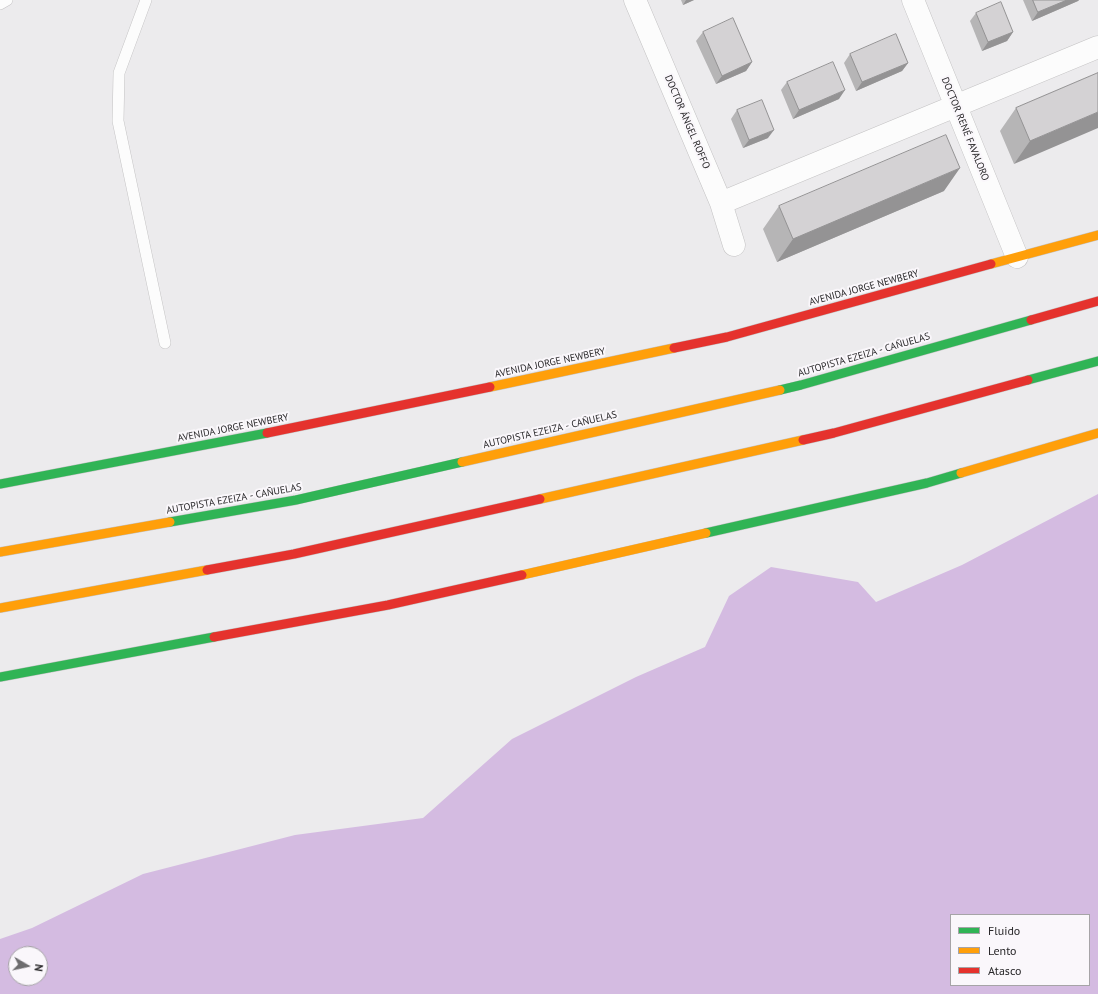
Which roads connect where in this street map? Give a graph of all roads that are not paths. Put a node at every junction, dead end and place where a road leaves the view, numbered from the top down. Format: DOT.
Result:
graph roads {
  1 [pos="7,0"];
  2 [pos="146,0"];
  3 [pos="635,0"];
  4 [pos="913,0"];
  5 [pos="0,4"];
  6 [pos="1098,47"];
  7 [pos="956,105"];
  8 [pos="721,203"];
  9 [pos="1098,235"];
  10 [pos="734,245"];
  11 [pos="1016,257"];
  12 [pos="1098,301"];
  13 [pos="165,343"];
  14 [pos="1098,361"];
  15 [pos="1098,433"];
  16 [pos="0,484"];
  17 [pos="0,552"];
  18 [pos="0,608"];
  19 [pos="0,677"];
  1 -- 5 [label="lane"];
  2 -- 13 [label="lane"];
  3 -- 8 [label="street, DOCTOR ÁNGEL ROFFO"];
  4 -- 7 [label="street, DOCTOR RENÉ FAVALORO"];
  6 -- 7 [label="street"];
  7 -- 8 [label="street"];
  7 -- 11 [label="street, DOCTOR RENÉ FAVALORO"];
  8 -- 10 [label="street, DOCTOR ÁNGEL ROFFO"];
  9 -- 11 [label="main road, AVENIDA JORGE NEWBERY"];
  11 -- 16 [label="main road, AVENIDA JORGE NEWBERY"];
  12 -- 17 [label="main road, AUTOPISTA EZEIZA - CAÑUELAS"];
  14 -- 18 [label="main road"];
  15 -- 19 [label="main road"];
}
